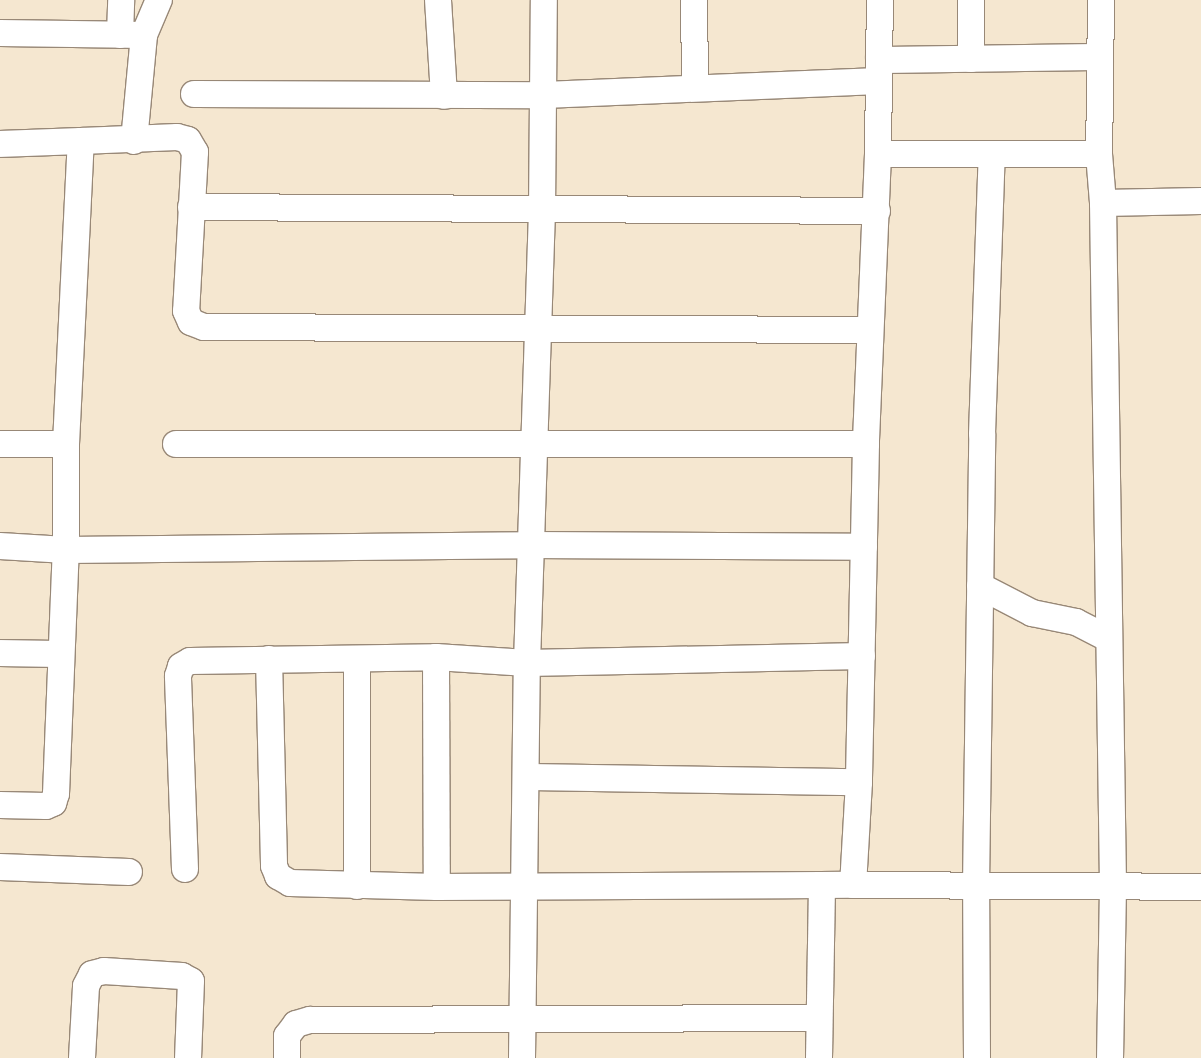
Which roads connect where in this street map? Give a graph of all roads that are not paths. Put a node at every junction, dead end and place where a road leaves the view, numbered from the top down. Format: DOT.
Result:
graph roads {
  1 [pos="121,0"];
  2 [pos="159,0"];
  3 [pos="438,0"];
  4 [pos="544,0"];
  5 [pos="694,0"];
  6 [pos="880,0"];
  7 [pos="971,0"];
  8 [pos="1101,0"];
  9 [pos="0,32"];
  10 [pos="132,35"];
  11 [pos="1100,57"];
  12 [pos="971,59"];
  13 [pos="879,71"];
  14 [pos="695,88"];
  15 [pos="194,94"];
  16 [pos="544,94"];
  17 [pos="444,96"];
  18 [pos="81,140"];
  19 [pos="134,140"];
  20 [pos="0,144"];
  21 [pos="878,154"];
  22 [pos="992,154"];
  23 [pos="1099,154"];
  24 [pos="1201,201"];
  25 [pos="1103,203"];
  26 [pos="191,207"];
  27 [pos="542,211"];
  28 [pos="877,211"];
  29 [pos="538,330"];
  30 [pos="870,330"];
  31 [pos="0,444"];
  32 [pos="66,444"];
  33 [pos="176,444"];
  34 [pos="866,444"];
  35 [pos="533,445"];
  36 [pos="531,545"];
  37 [pos="0,546"];
  38 [pos="864,547"];
  39 [pos="66,550"];
  40 [pos="980,586"];
  41 [pos="1109,639"];
  42 [pos="0,653"];
  43 [pos="60,654"];
  44 [pos="862,656"];
  45 [pos="436,657"];
  46 [pos="269,659"];
  47 [pos="357,659"];
  48 [pos="527,663"];
  49 [pos="527,777"];
  50 [pos="859,782"];
  51 [pos="0,804"];
  52 [pos="0,867"];
  53 [pos="185,869"];
  54 [pos="130,872"];
  55 [pos="527,885"];
  56 [pos="853,885"];
  57 [pos="357,886"];
  58 [pos="822,886"];
  59 [pos="976,886"];
  60 [pos="437,887"];
  61 [pos="1114,887"];
  62 [pos="1201,887"];
  63 [pos="819,1018"];
  64 [pos="522,1019"];
  65 [pos="82,1058"];
  66 [pos="188,1058"];
  67 [pos="287,1058"];
  68 [pos="522,1058"];
  69 [pos="819,1058"];
  70 [pos="977,1058"];
  71 [pos="1110,1058"];
  1 -- 10 [label="street"];
  2 -- 10 [label="street"];
  3 -- 17 [label="street"];
  4 -- 16 [label="street"];
  5 -- 14 [label="street"];
  6 -- 13 [label="street"];
  7 -- 12 [label="street"];
  8 -- 11 [label="street"];
  9 -- 10 [label="street"];
  10 -- 19 [label="street"];
  11 -- 12 [label="street"];
  11 -- 23 [label="street"];
  12 -- 13 [label="street"];
  13 -- 14 [label="street"];
  13 -- 21 [label="street"];
  14 -- 16 [label="street"];
  15 -- 17 [label="street"];
  16 -- 17 [label="street"];
  16 -- 27 [label="street"];
  18 -- 19 [label="street"];
  18 -- 20 [label="street"];
  18 -- 32 [label="street"];
  19 -- 26 [label="street"];
  21 -- 22 [label="street"];
  21 -- 28 [label="street"];
  22 -- 23 [label="street"];
  22 -- 40 [label="street"];
  23 -- 25 [label="street"];
  24 -- 25 [label="street"];
  25 -- 41 [label="street"];
  26 -- 27 [label="street"];
  26 -- 29 [label="street"];
  27 -- 28 [label="street"];
  27 -- 29 [label="street"];
  28 -- 30 [label="street"];
  29 -- 30 [label="street"];
  29 -- 35 [label="street"];
  30 -- 34 [label="street"];
  31 -- 32 [label="street"];
  32 -- 39 [label="street"];
  33 -- 35 [label="street"];
  34 -- 35 [label="street"];
  34 -- 38 [label="street"];
  35 -- 36 [label="street"];
  36 -- 38 [label="street"];
  36 -- 39 [label="street"];
  36 -- 48 [label="street"];
  37 -- 39 [label="street"];
  38 -- 44 [label="street"];
  39 -- 43 [label="street"];
  40 -- 41 [label="street"];
  40 -- 59 [label="street"];
  41 -- 61 [label="street"];
  42 -- 43 [label="street"];
  43 -- 51 [label="street"];
  44 -- 48 [label="street"];
  44 -- 50 [label="street"];
  45 -- 47 [label="street"];
  45 -- 48 [label="street"];
  45 -- 60 [label="street"];
  46 -- 47 [label="street"];
  46 -- 53 [label="street"];
  46 -- 57 [label="street"];
  47 -- 57 [label="street"];
  48 -- 49 [label="street"];
  49 -- 50 [label="street"];
  49 -- 55 [label="street"];
  50 -- 56 [label="street"];
  52 -- 54 [label="street"];
  55 -- 58 [label="street"];
  55 -- 60 [label="street"];
  55 -- 64 [label="street"];
  56 -- 58 [label="street"];
  56 -- 59 [label="street"];
  57 -- 60 [label="street"];
  58 -- 63 [label="street"];
  59 -- 61 [label="street"];
  59 -- 70 [label="street"];
  61 -- 62 [label="street"];
  61 -- 71 [label="street"];
  63 -- 64 [label="street"];
  63 -- 69 [label="street"];
  64 -- 67 [label="street"];
  64 -- 68 [label="street"];
  65 -- 66 [label="street"];
}
